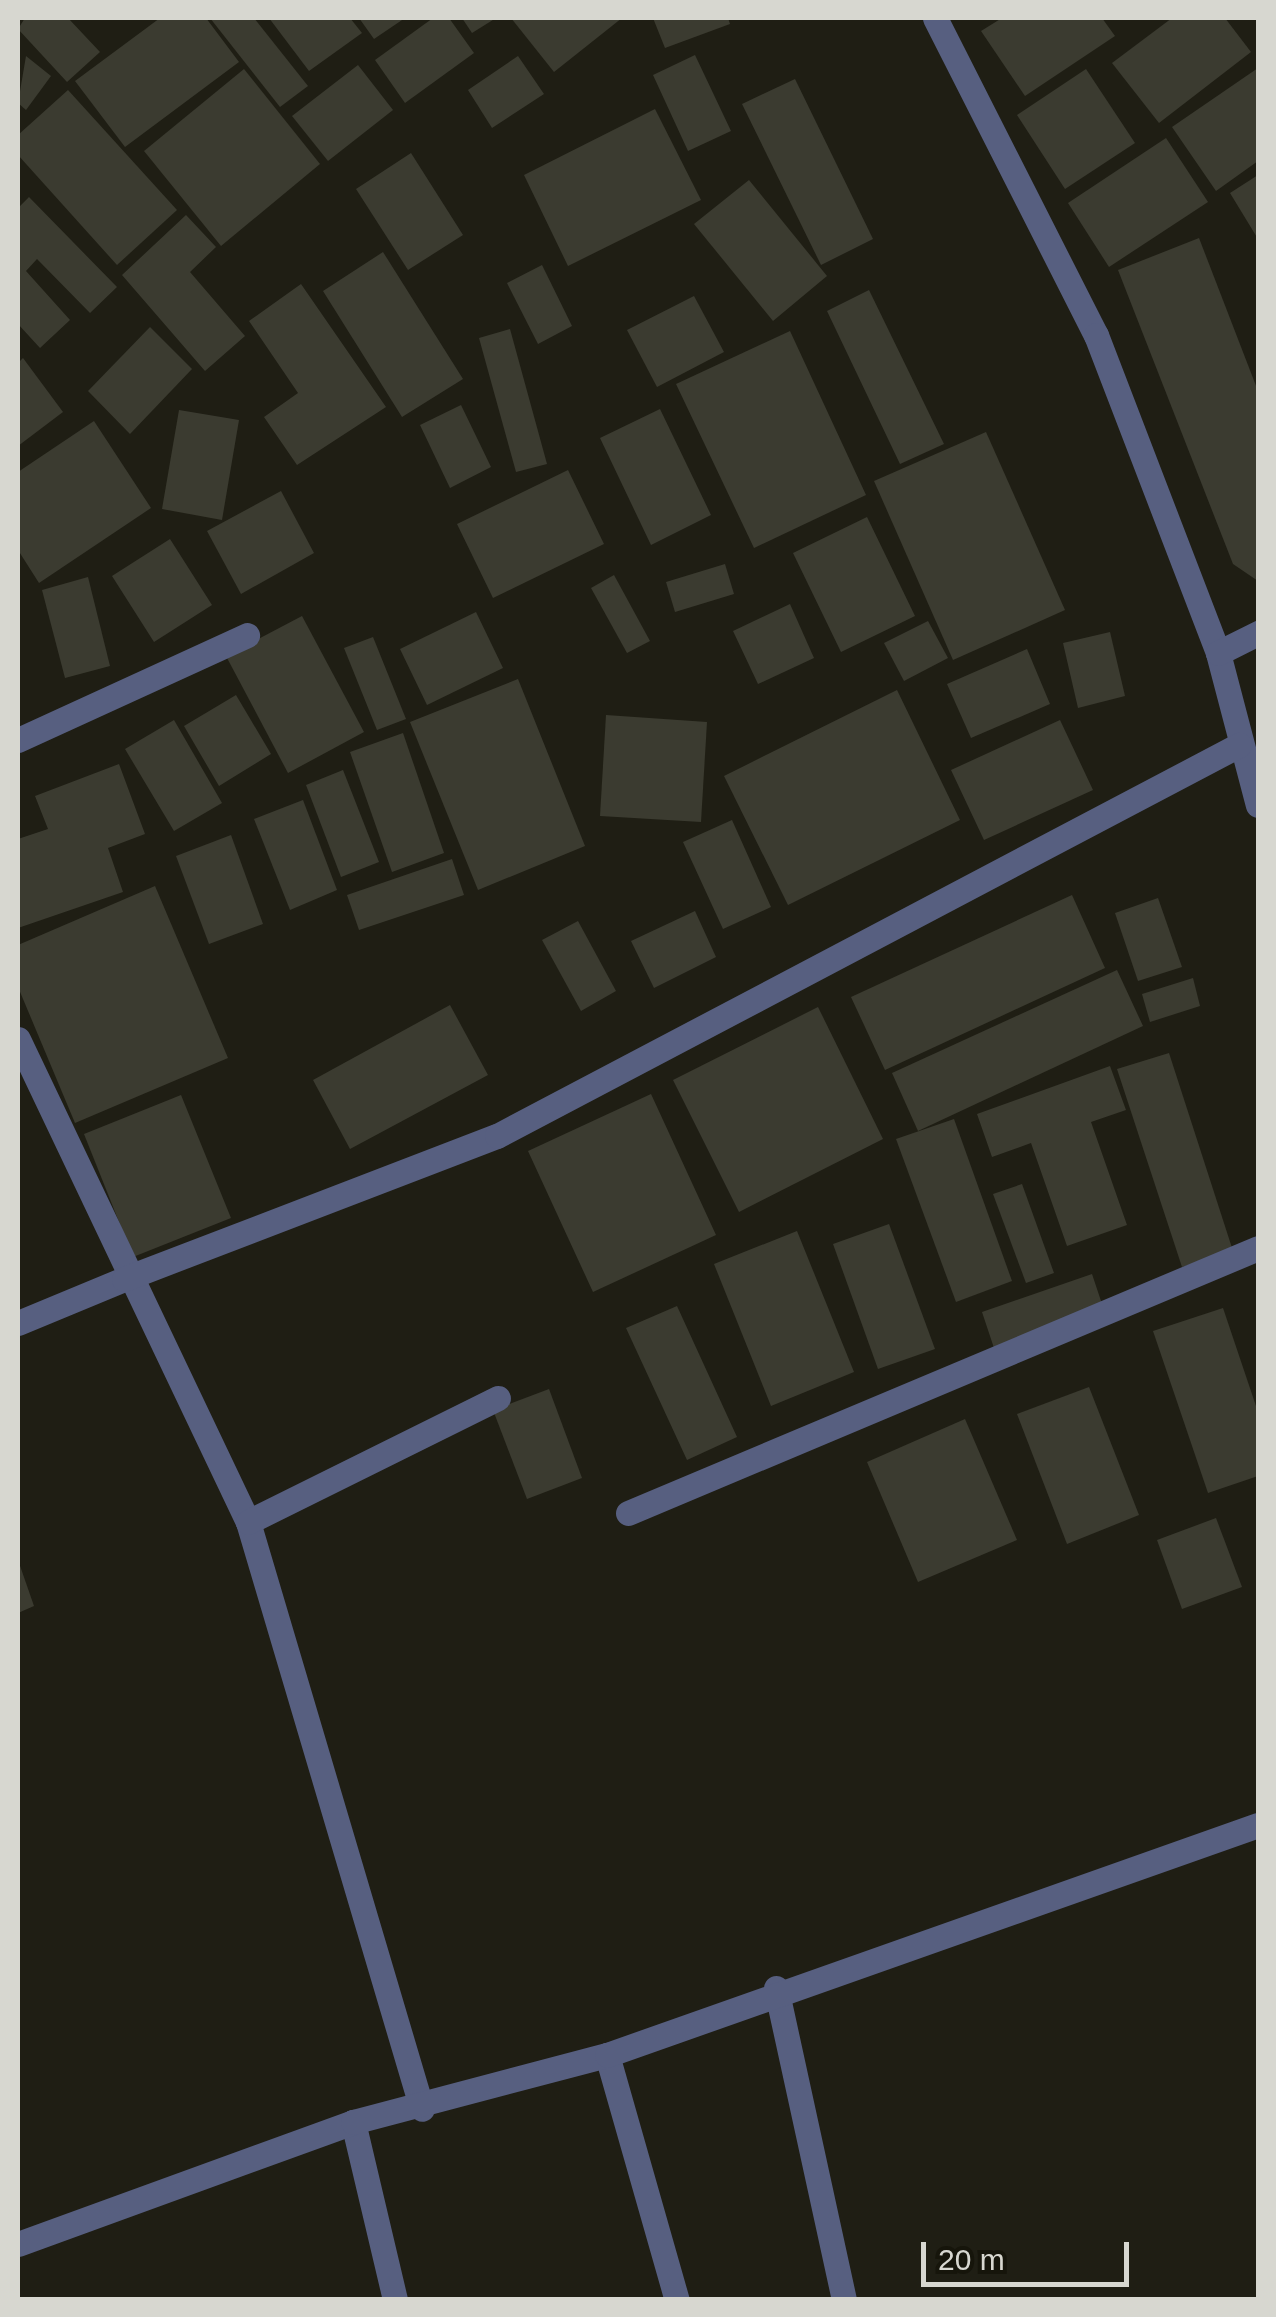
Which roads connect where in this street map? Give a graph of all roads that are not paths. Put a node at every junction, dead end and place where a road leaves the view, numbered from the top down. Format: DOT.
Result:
graph roads {
  1 [pos="935,18"];
  2 [pos="1258,634"];
  3 [pos="248,635"];
  4 [pos="1218,653"];
  5 [pos="18,740"];
  6 [pos="1239,745"];
  7 [pos="1258,805"];
  8 [pos="18,1039"];
  9 [pos="1258,1248"];
  10 [pos="124,1279"];
  11 [pos="18,1323"];
  12 [pos="498,1398"];
  13 [pos="628,1512"];
  14 [pos="248,1522"];
  15 [pos="1258,1826"];
  16 [pos="776,1988"];
  17 [pos="607,2055"];
  18 [pos="422,2110"];
  19 [pos="353,2122"];
  20 [pos="18,2244"];
  21 [pos="395,2300"];
  22 [pos="677,2300"];
  23 [pos="844,2300"];
  1 -- 4 [label="street"];
  2 -- 4 [label="street"];
  3 -- 5 [label="street"];
  4 -- 6 [label="street"];
  6 -- 7 [label="street"];
  6 -- 10 [label="street"];
  8 -- 10 [label="street"];
  9 -- 13 [label="street"];
  10 -- 11 [label="street"];
  10 -- 14 [label="street"];
  12 -- 14 [label="street"];
  14 -- 18 [label="street"];
  15 -- 16 [label="street"];
  16 -- 17 [label="street"];
  16 -- 23 [label="street"];
  17 -- 18 [label="street"];
  17 -- 22 [label="street"];
  18 -- 19 [label="street"];
  19 -- 20 [label="street"];
  19 -- 21 [label="street"];
}
